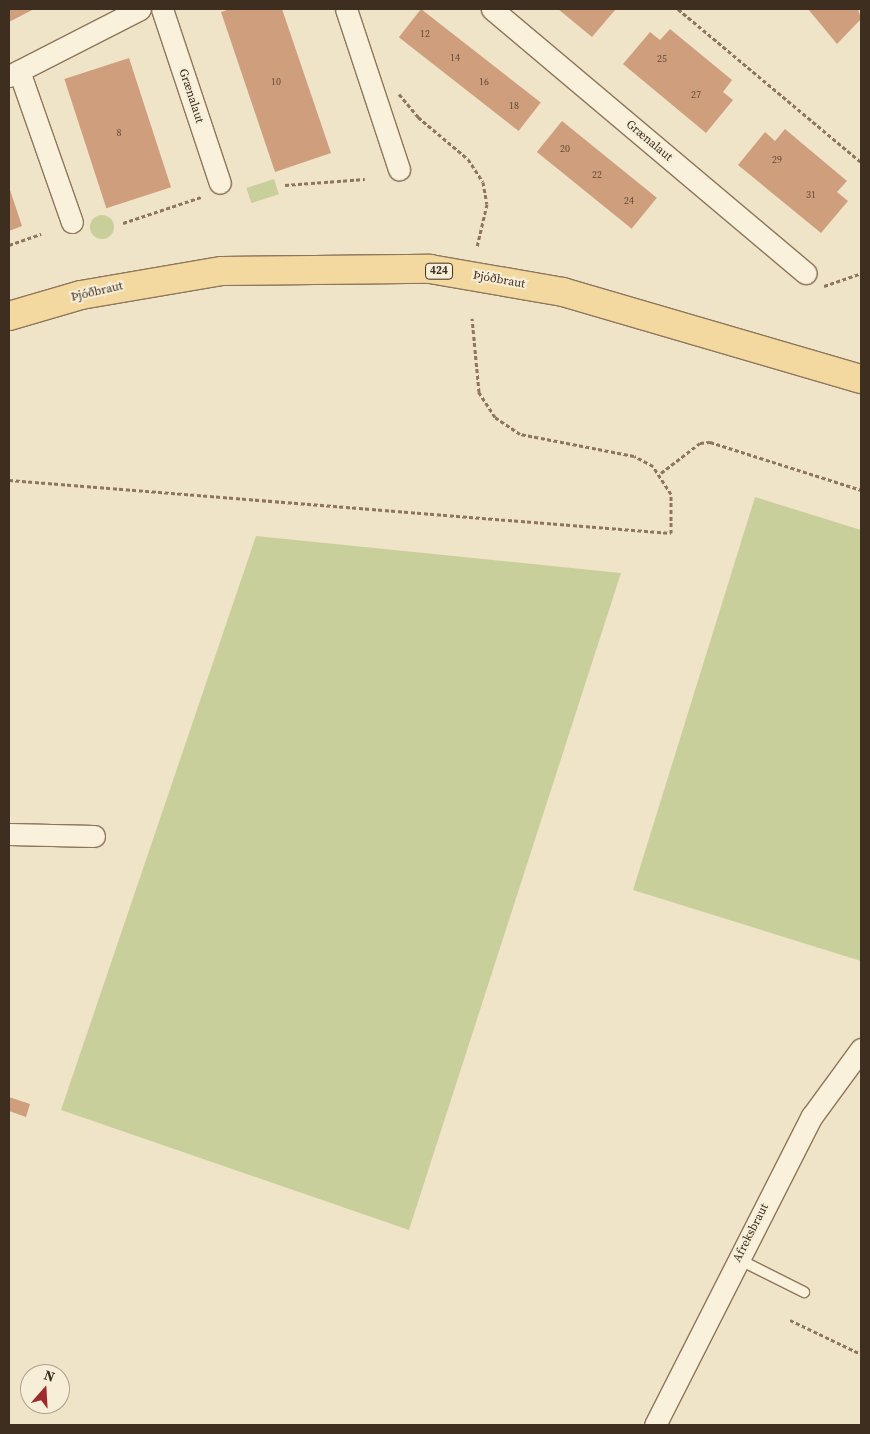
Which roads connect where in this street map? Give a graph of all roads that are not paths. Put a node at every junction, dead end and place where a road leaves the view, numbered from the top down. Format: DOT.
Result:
graph roads {
  1 [pos="140,9"];
  2 [pos="162,9"];
  3 [pos="346,9"];
  4 [pos="492,9"];
  5 [pos="14,74"];
  6 [pos="399,169"];
  7 [pos="220,183"];
  8 [pos="72,222"];
  9 [pos="806,273"];
  10 [pos="9,316"];
  11 [pos="861,379"];
  12 [pos="9,834"];
  13 [pos="94,836"];
  14 [pos="861,1049"];
  15 [pos="738,1259"];
  16 [pos="804,1292"];
  17 [pos="655,1425"];
  1 -- 5 [label="street"];
  2 -- 7 [label="street, Grænalaut"];
  3 -- 6 [label="street"];
  4 -- 9 [label="street, Grænalaut"];
  5 -- 8 [label="street"];
  10 -- 11 [label="main road, Þjóðbraut / 424"];
  12 -- 13 [label="street"];
  14 -- 15 [label="street, Afreksbraut"];
  15 -- 16 [label="lane"];
  15 -- 17 [label="street, Afreksbraut"];
}
